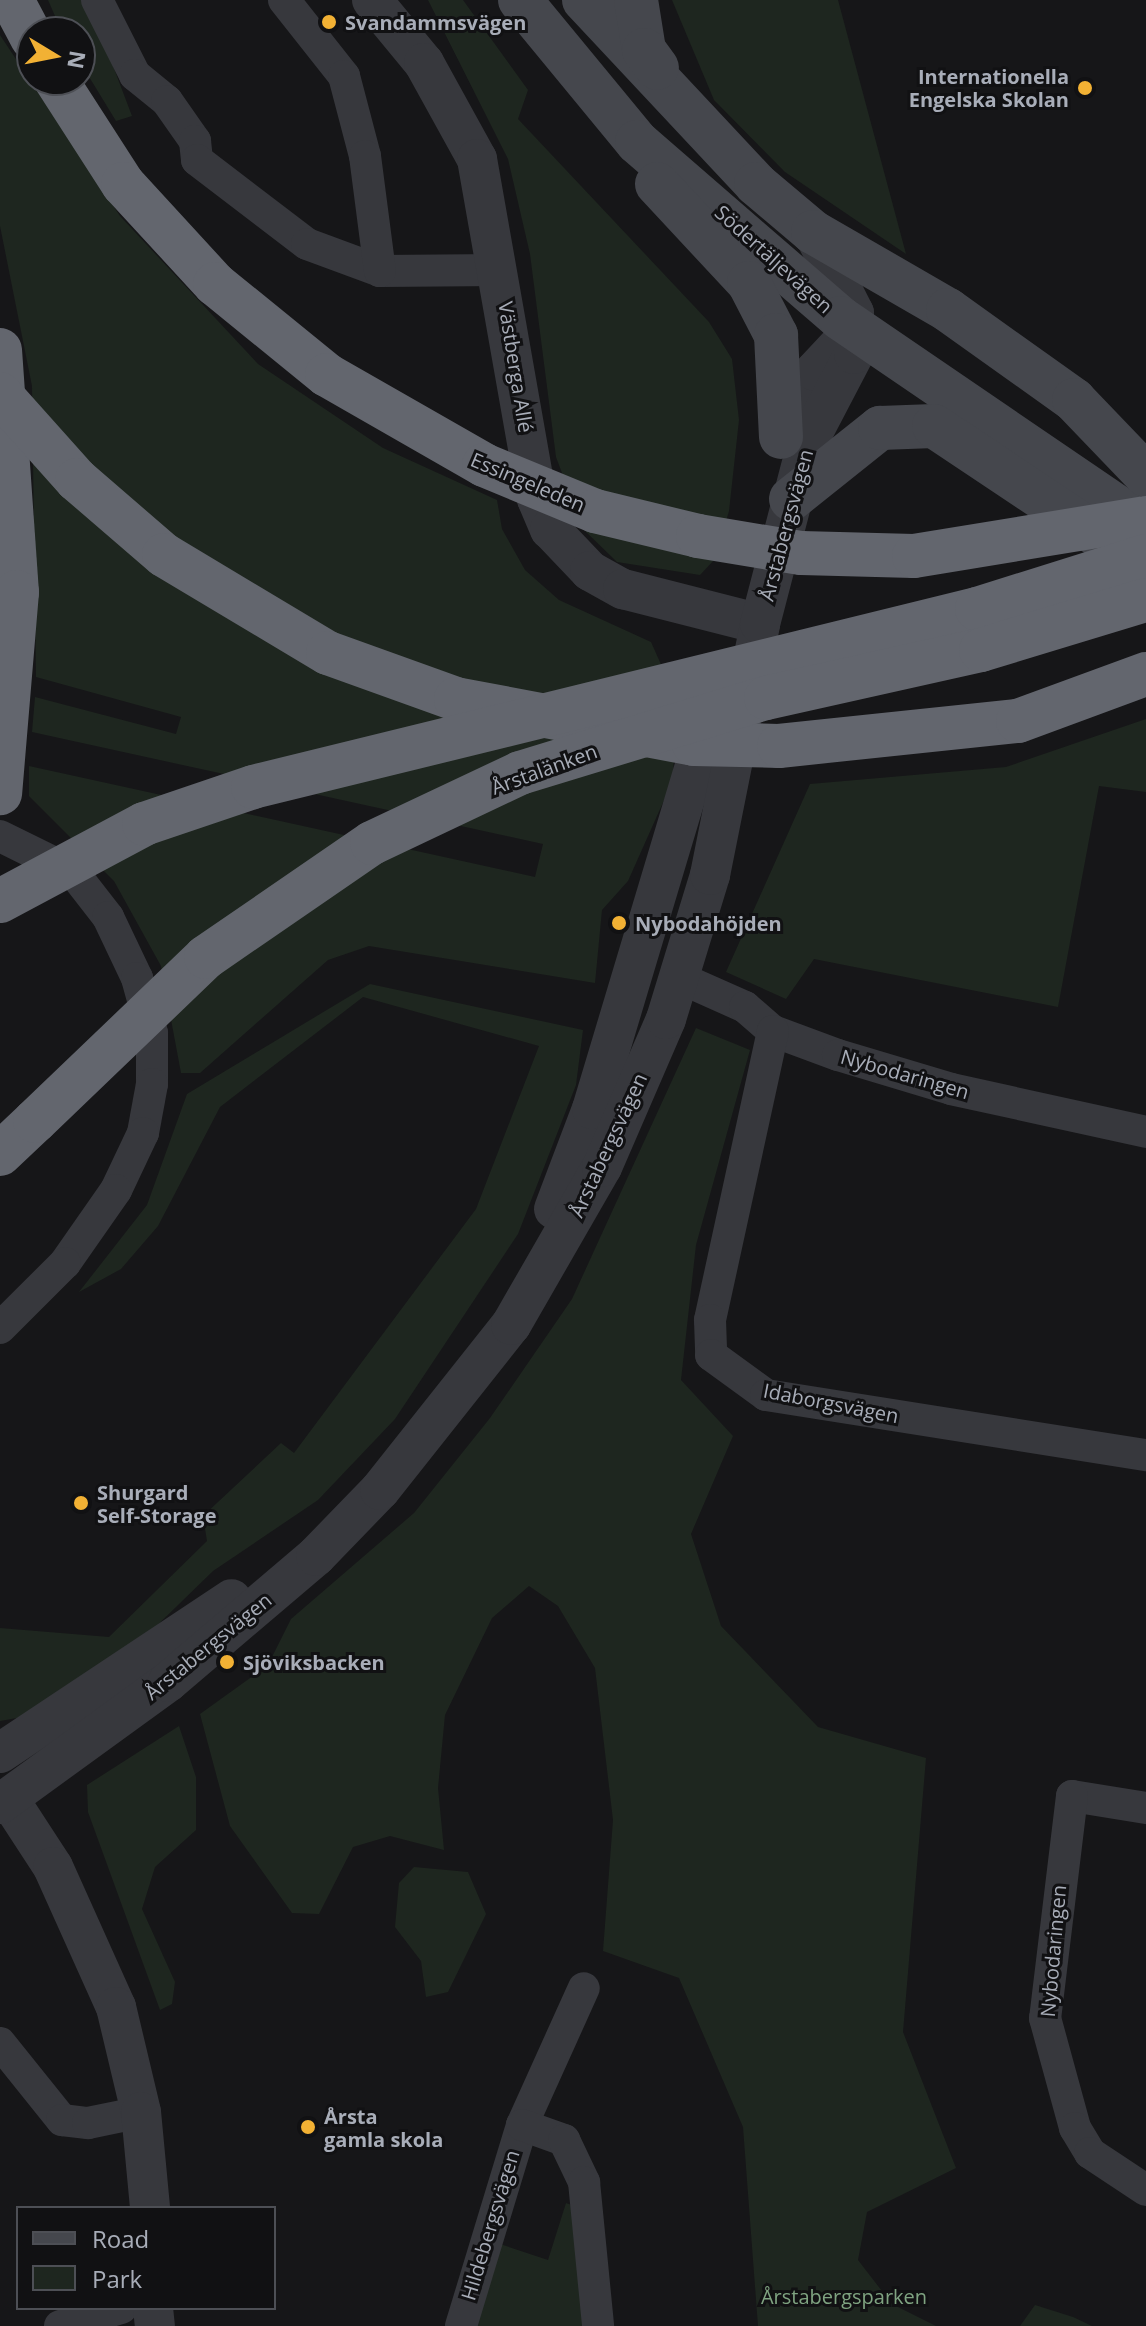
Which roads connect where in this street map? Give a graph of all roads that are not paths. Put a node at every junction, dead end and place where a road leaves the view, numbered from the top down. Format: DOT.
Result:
graph roads {
  1 [pos="97,0"];
  2 [pos="284,0"];
  3 [pos="372,0"];
  4 [pos="520,0"];
  5 [pos="584,0"];
  6 [pos="636,0"];
  7 [pos="66,96"];
  8 [pos="705,134"];
  9 [pos="637,142"];
  10 [pos="813,232"];
  11 [pos="500,270"];
  12 [pos="380,271"];
  13 [pos="856,327"];
  14 [pos="0,350"];
  15 [pos="0,394"];
  16 [pos="781,437"];
  17 [pos="1142,472"];
  18 [pos="791,499"];
  19 [pos="1146,518"];
  20 [pos="1146,527"];
  21 [pos="1146,556"];
  22 [pos="1146,568"];
  23 [pos="1146,600"];
  24 [pos="748,622"];
  25 [pos="1146,674"];
  26 [pos="0,793"];
  27 [pos="0,836"];
  28 [pos="0,901"];
  29 [pos="635,961"];
  30 [pos="680,978"];
  31 [pos="773,1031"];
  32 [pos="1146,1132"];
  33 [pos="0,1154"];
  34 [pos="0,1328"];
  35 [pos="1146,1455"];
  36 [pos="0,1753"];
  37 [pos="3,1797"];
  38 [pos="1146,1808"];
  39 [pos="584,1988"];
  40 [pos="0,2043"];
  41 [pos="141,2112"];
  42 [pos="522,2125"];
  43 [pos="1146,2190"];
  44 [pos="150,2206"];
  45 [pos="114,2310"];
  46 [pos="60,2326"];
  47 [pos="461,2326"];
  48 [pos="598,2326"];
  1 -- 12 [label="street"];
  2 -- 12 [label="street"];
  3 -- 11 [label="street, Västberga Allé"];
  4 -- 9 [label="main road, Södertäljevägen"];
  5 -- 8 [label="main road"];
  6 -- 8 [label="main road"];
  7 -- 19 [label="highway, Essingeleden, bridge"];
  8 -- 10 [label="main road"];
  9 -- 13 [label="main road, Södertäljevägen"];
  9 -- 16 [label="main road"];
  10 -- 13 [label="street, Årstabergsvägen"];
  10 -- 17 [label="main road"];
  11 -- 12 [label="street"];
  11 -- 24 [label="street, Västberga Allé"];
  13 -- 16 [label="street, Årstabergsvägen"];
  13 -- 17 [label="main road"];
  13 -- 18 [label="street, Årstabergsvägen"];
  13 -- 20 [label="main road, Södertäljevägen"];
  14 -- 26 [label="highway"];
  15 -- 25 [label="highway, bridge"];
  16 -- 24 [label="street, Årstabergsvägen"];
  18 -- 22 [label="main road"];
  18 -- 24 [label="street, Årstabergsvägen"];
  21 -- 28 [label="highway, bridge"];
  23 -- 33 [label="highway, Årstalänken, bridge"];
  24 -- 29 [label="street, Årstabergsvägen"];
  24 -- 30 [label="street, Årstabergsvägen"];
  27 -- 34 [label="street"];
  29 -- 30 [label="street"];
  29 -- 36 [label="street, Årstabergsvägen"];
  30 -- 31 [label="street, Nybodaringen"];
  30 -- 37 [label="street, Årstabergsvägen"];
  31 -- 32 [label="street, Nybodaringen"];
  31 -- 35 [label="street, Idaborgsvägen"];
  37 -- 41 [label="street"];
  38 -- 43 [label="street, Nybodaringen"];
  39 -- 42 [label="street, Hildebergsvägen"];
  40 -- 41 [label="street"];
  41 -- 44 [label="street"];
  42 -- 47 [label="street, Hildebergsvägen"];
  42 -- 48 [label="street, Hildebergsvägen"];
  45 -- 46 [label="street"];
}
